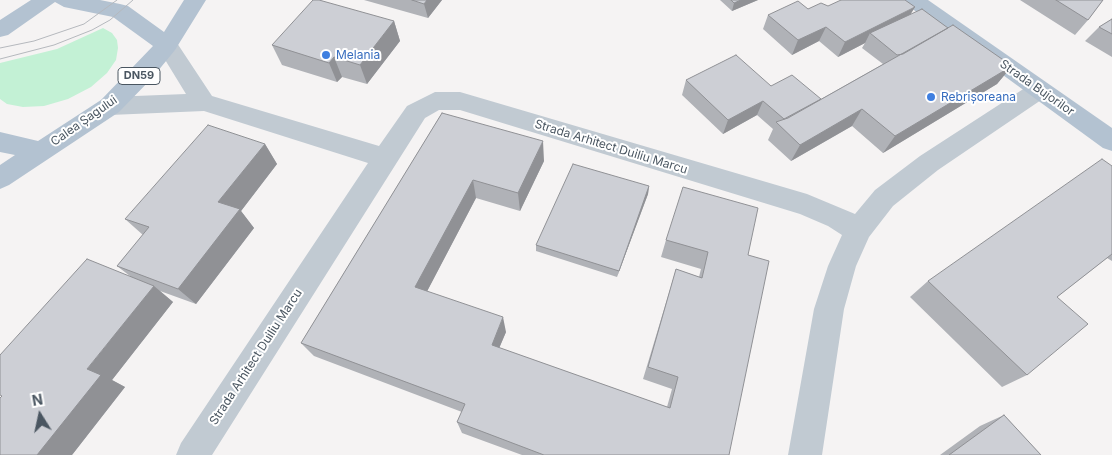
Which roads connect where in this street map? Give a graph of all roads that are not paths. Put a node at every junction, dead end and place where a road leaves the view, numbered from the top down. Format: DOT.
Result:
graph roads {
  1 [pos="46,0"];
  2 [pos="64,0"];
  3 [pos="195,0"];
  4 [pos="914,0"];
  5 [pos="0,30"];
  6 [pos="167,45"];
  7 [pos="1039,90"];
  8 [pos="204,102"];
  9 [pos="110,106"];
  10 [pos="1112,141"];
  11 [pos="0,142"];
  12 [pos="40,151"];
  13 [pos="385,158"];
  14 [pos="0,178"];
  15 [pos="858,230"];
  16 [pos="196,454"];
  17 [pos="805,455"];
  1 -- 5 [label="main road"];
  2 -- 6 [label="main road"];
  3 -- 6 [label="main road, Calea Șagului / DN59"];
  4 -- 7 [label="main road, Strada Bujorilor"];
  6 -- 8 [label="street"];
  6 -- 9 [label="main road, Calea Șagului / DN59"];
  7 -- 10 [label="main road, Strada Bujorilor"];
  7 -- 15 [label="street"];
  8 -- 9 [label="street"];
  8 -- 13 [label="street"];
  9 -- 12 [label="main road, Calea Șagului / DN59"];
  11 -- 12 [label="main road, Calea Șagului"];
  12 -- 14 [label="main road, Calea Șagului / DN59"];
  13 -- 15 [label="street, Strada Arhitect Duiliu Marcu"];
  13 -- 16 [label="street, Strada Arhitect Duiliu Marcu"];
  15 -- 17 [label="street"];
}
